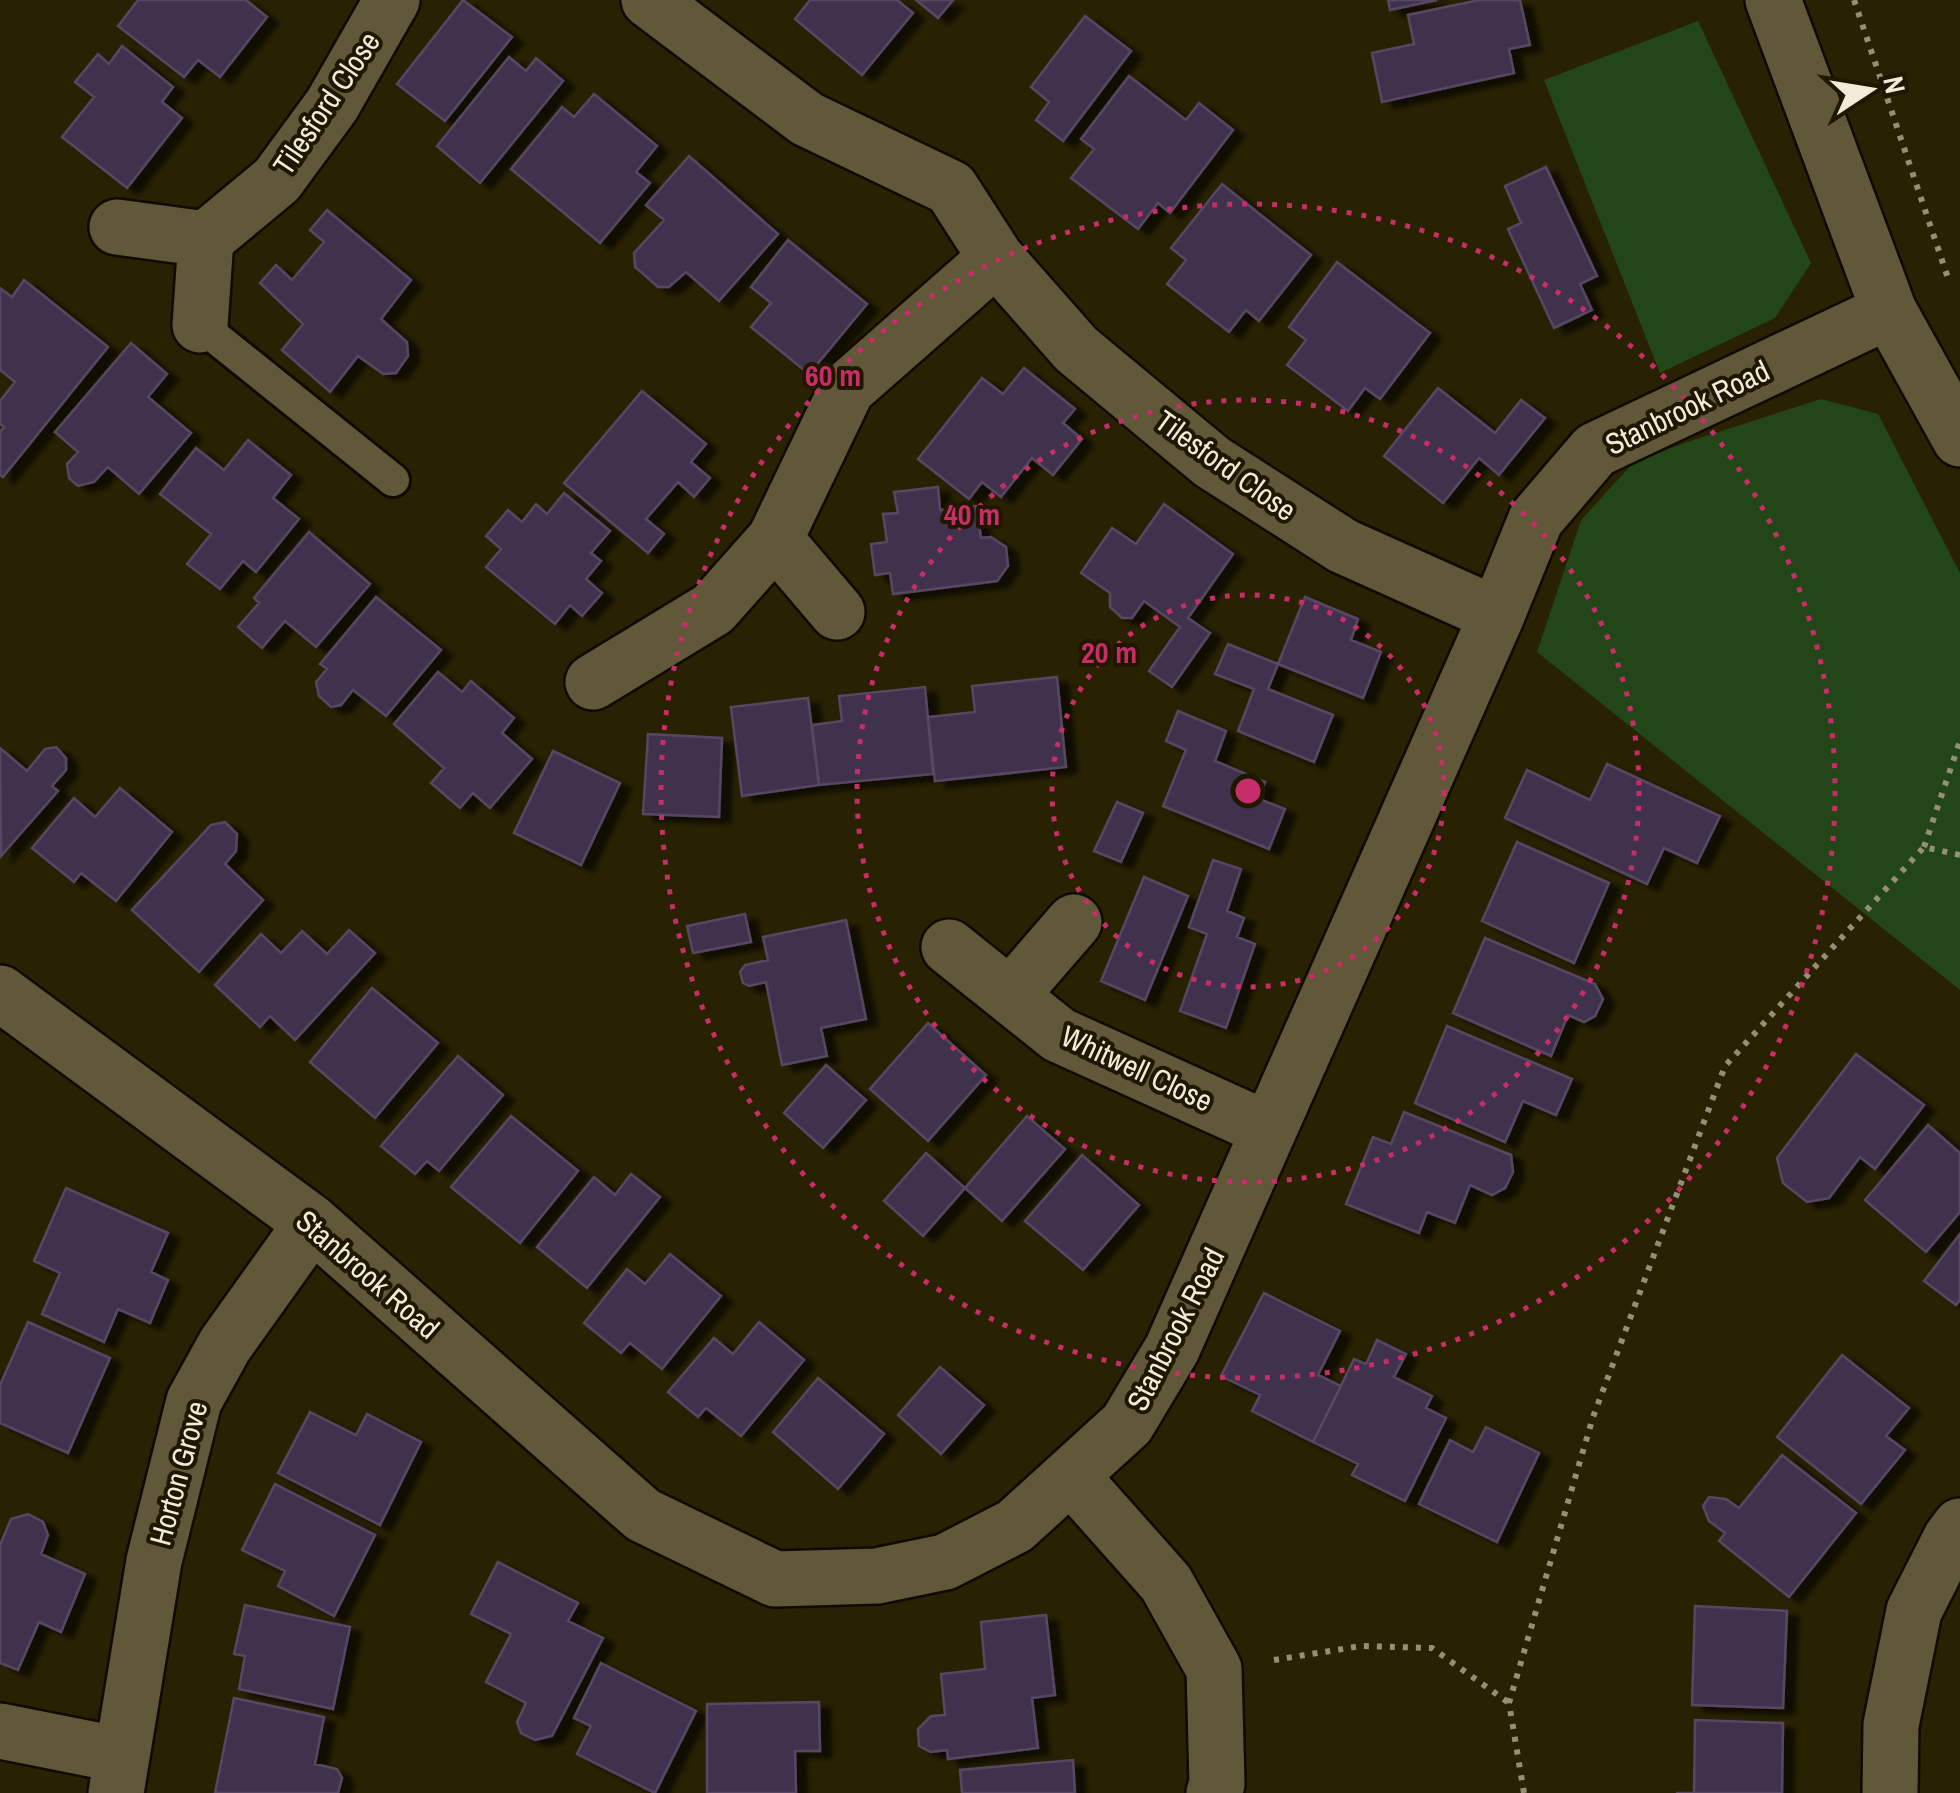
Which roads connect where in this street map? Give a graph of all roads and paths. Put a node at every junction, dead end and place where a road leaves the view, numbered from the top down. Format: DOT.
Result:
graph roads {
  1 [pos="392,0"];
  2 [pos="1773,0"];
  3 [pos="1854,0"];
  4 [pos="672,7"];
  5 [pos="117,227"];
  6 [pos="206,239"];
  7 [pos="996,258"];
  8 [pos="1948,278"];
  9 [pos="1889,311"];
  10 [pos="200,325"];
  11 [pos="1960,439"];
  12 [pos="393,480"];
  13 [pos="775,539"];
  14 [pos="838,612"];
  15 [pos="1497,615"];
  16 [pos="593,682"];
  17 [pos="1960,741"];
  18 [pos="1924,847"];
  19 [pos="1960,856"];
  20 [pos="1074,922"];
  21 [pos="949,947"];
  22 [pos="0,992"];
  23 [pos="1010,996"];
  24 [pos="1269,1130"];
  25 [pos="312,1223"];
  26 [pos="1071,1476"];
  27 [pos="1960,1526"];
  28 [pos="1214,1670"];
  29 [pos="1509,1703"];
  30 [pos="0,1731"];
  31 [pos="118,1774"];
  32 [pos="1214,1793"];
  33 [pos="1524,1793"];
  34 [pos="1890,1793"];
  1 -- 6 [label="street, Tilesford Close"];
  2 -- 9 [label="street"];
  3 -- 8 [label="path"];
  4 -- 7 [label="street, Tilesford Close"];
  5 -- 6 [label="street"];
  6 -- 10 [label="street"];
  7 -- 13 [label="street"];
  7 -- 15 [label="street, Tilesford Close"];
  9 -- 11 [label="street"];
  9 -- 15 [label="street, Stanbrook Road"];
  10 -- 12 [label="lane"];
  13 -- 14 [label="street"];
  13 -- 16 [label="street"];
  15 -- 24 [label="street, Stanbrook Road"];
  17 -- 18 [label="path"];
  18 -- 19 [label="path"];
  18 -- 29 [label="path"];
  20 -- 23 [label="street"];
  21 -- 23 [label="street, Whitwell Close"];
  22 -- 25 [label="street, Stanbrook Road"];
  23 -- 24 [label="street, Whitwell Close"];
  24 -- 26 [label="street, Stanbrook Road"];
  25 -- 26 [label="street, Stanbrook Road"];
  25 -- 31 [label="street, Horton Grove"];
  26 -- 28 [label="street"];
  27 -- 34 [label="street"];
  28 -- 29 [label="path"];
  28 -- 32 [label="street"];
  29 -- 33 [label="path"];
  30 -- 31 [label="street, Horton Grove"];
}
